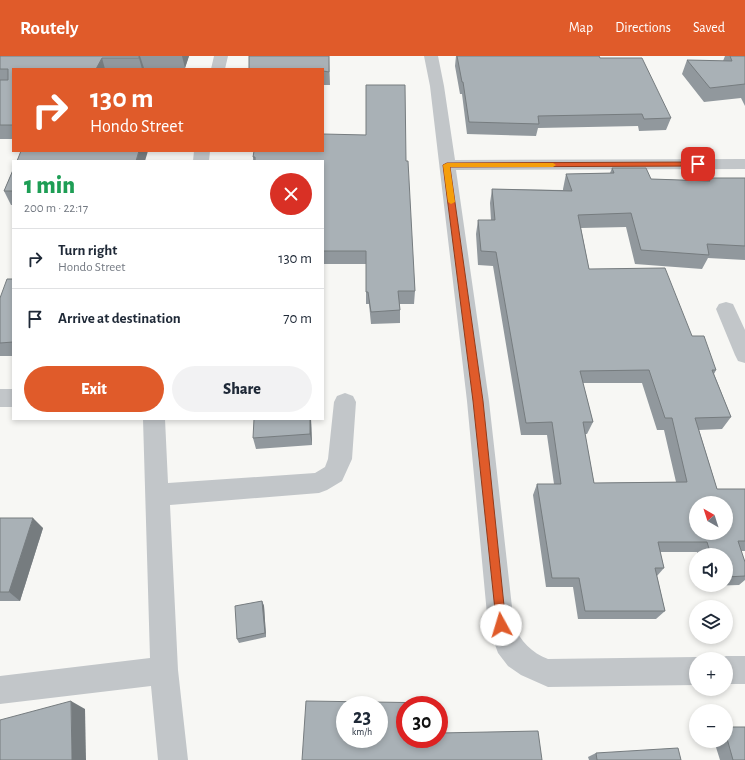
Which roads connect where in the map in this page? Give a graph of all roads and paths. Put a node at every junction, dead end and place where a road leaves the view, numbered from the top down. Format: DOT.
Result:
graph roads {
  1 [pos="221,56"];
  2 [pos="431,56"];
  3 [pos="218,68"];
  4 [pos="745,164"];
  5 [pos="447,165"];
  6 [pos="726,309"];
  7 [pos="745,355"];
  8 [pos="0,398"];
  9 [pos="12,398"];
  10 [pos="345,402"];
  11 [pos="154,420"];
  12 [pos="157,494"];
  13 [pos="164,670"];
  14 [pos="733,670"];
  15 [pos="745,670"];
  16 [pos="689,671"];
  17 [pos="0,690"];
  18 [pos="173,760"];
  1 -- 3 [label="street"];
  2 -- 5 [label="street"];
  4 -- 5 [label="street"];
  5 -- 16 [label="street"];
  6 -- 7 [label="street"];
  8 -- 9 [label="street"];
  10 -- 12 [label="street"];
  11 -- 12 [label="street"];
  12 -- 13 [label="street"];
  13 -- 17 [label="street"];
  13 -- 18 [label="street"];
  14 -- 15 [label="street"];
}
